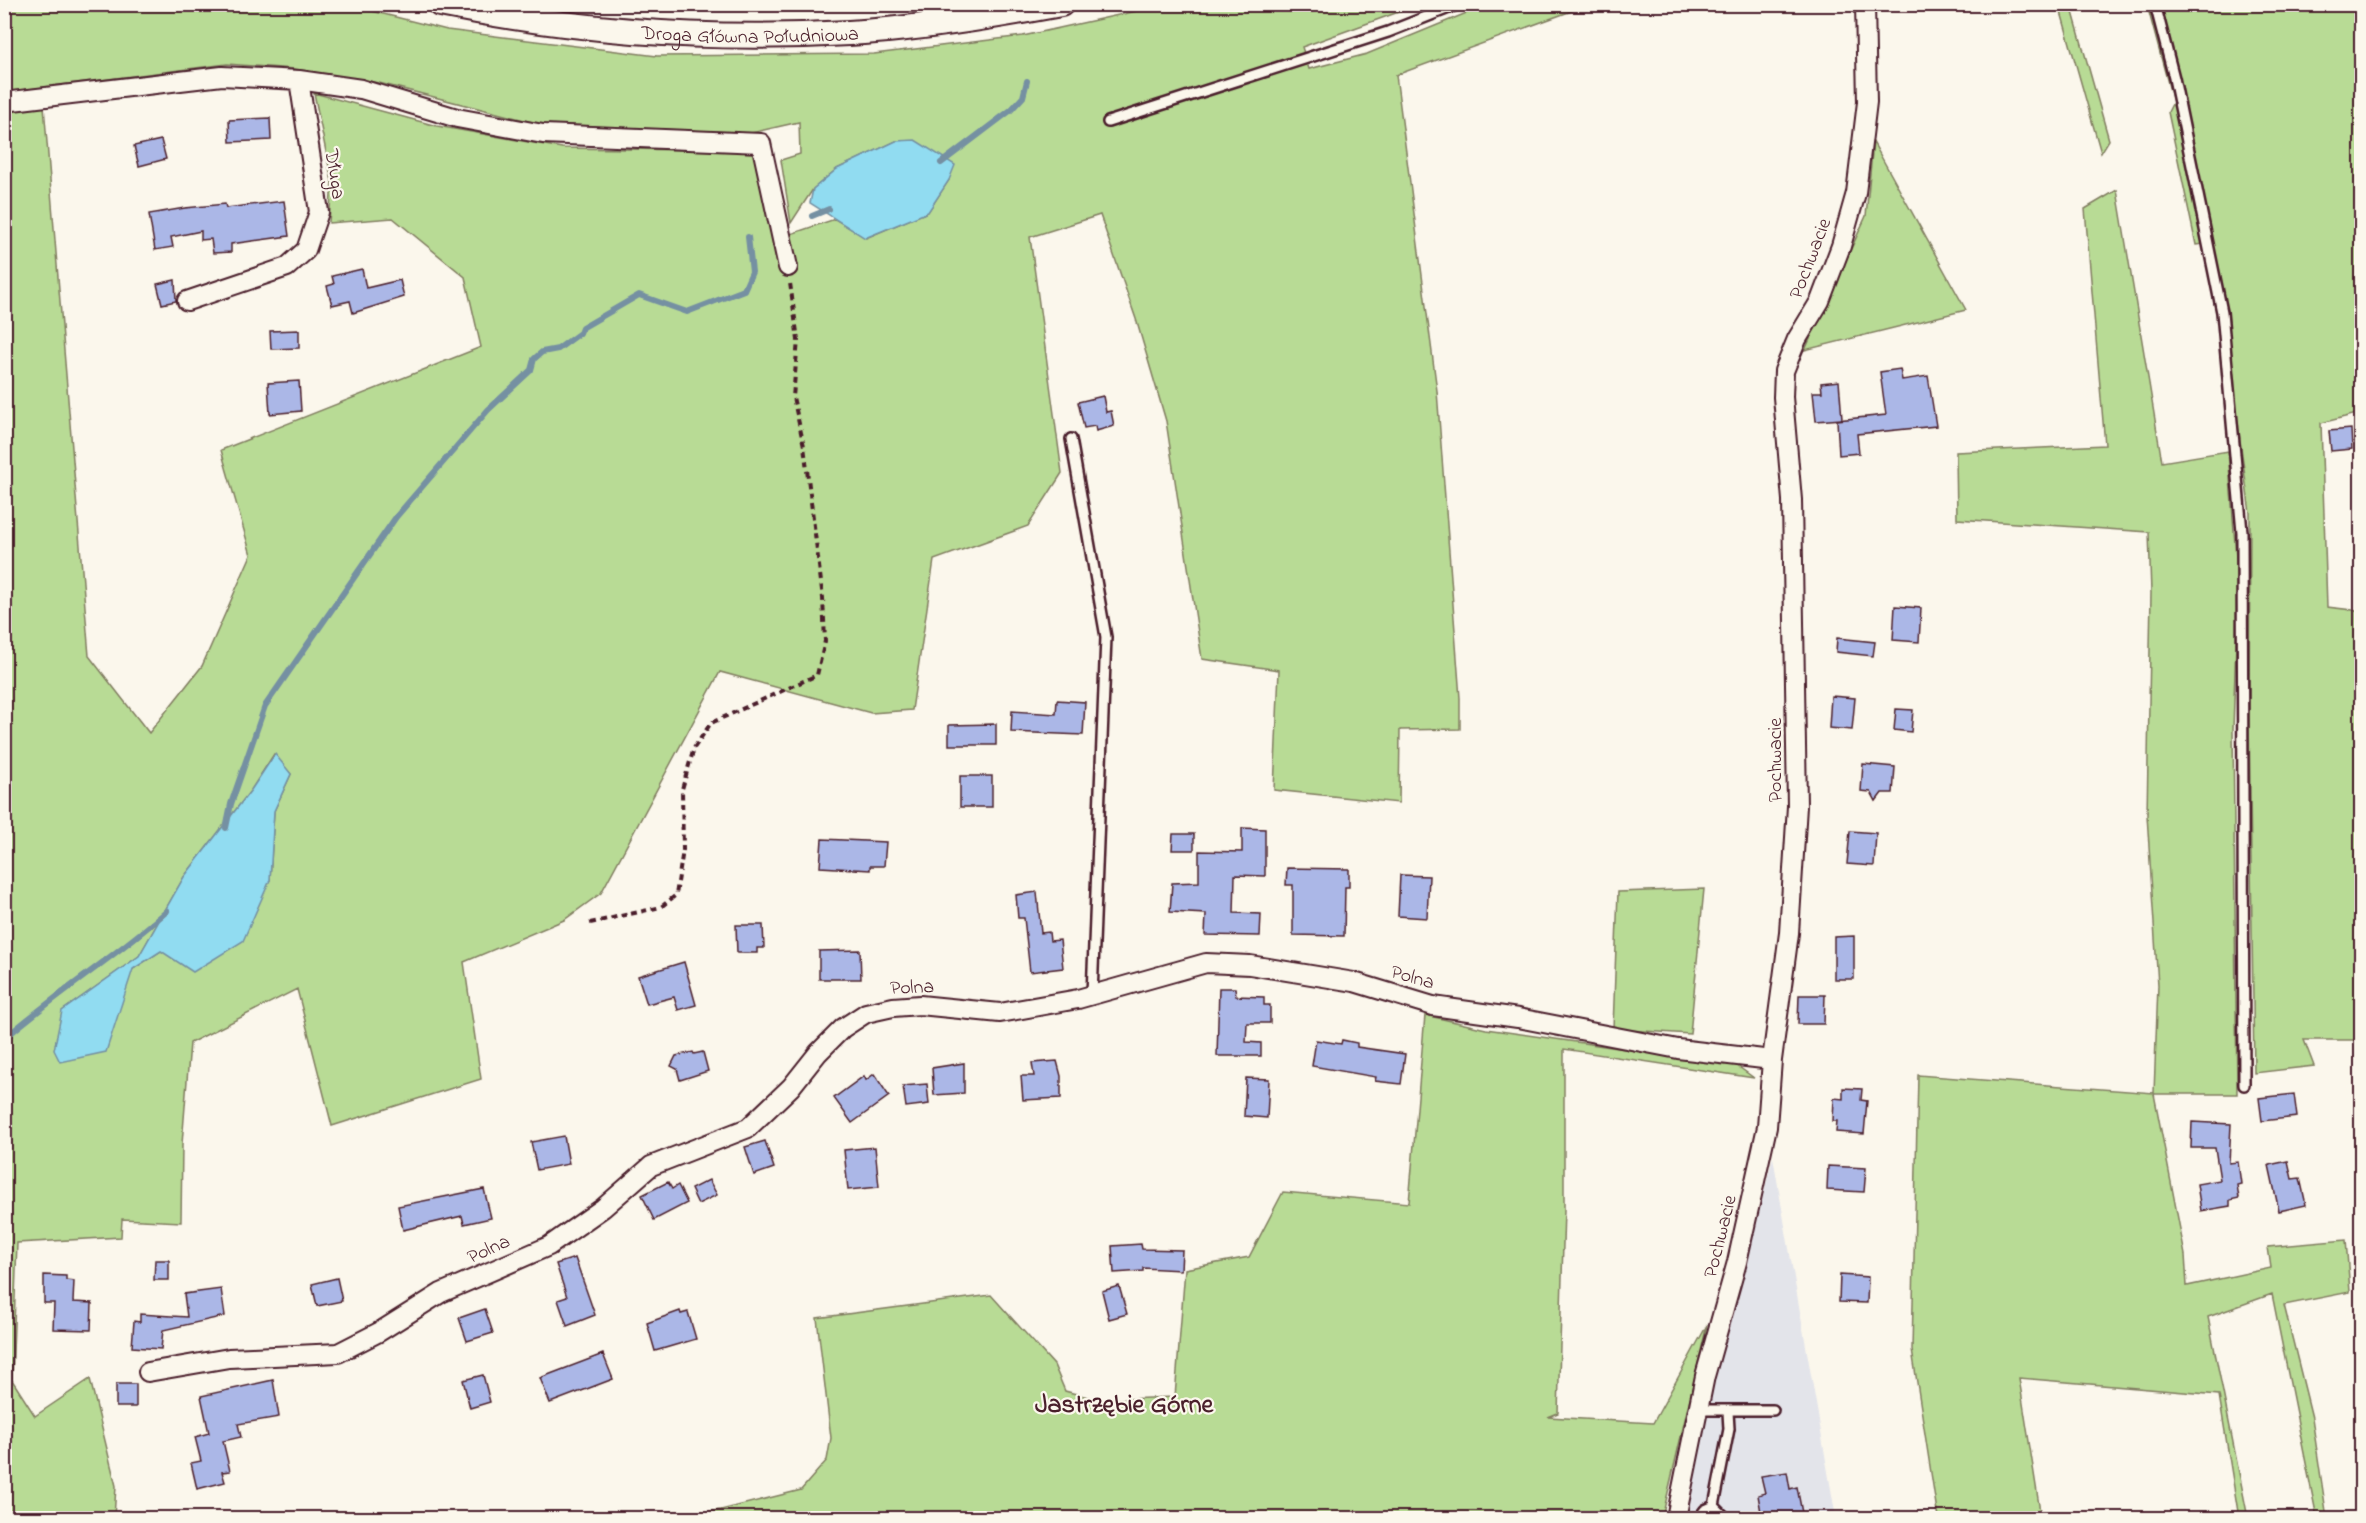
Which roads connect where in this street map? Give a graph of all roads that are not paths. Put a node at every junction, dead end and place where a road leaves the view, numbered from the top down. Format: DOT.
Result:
graph roads {
  1 [pos="441,4"];
  2 [pos="1061,4"];
  3 [pos="1459,4"];
  4 [pos="1865,4"];
  5 [pos="2155,4"];
  6 [pos="299,80"];
  7 [pos="4,102"];
  8 [pos="1108,122"];
  9 [pos="788,267"];
  10 [pos="187,301"];
  11 [pos="1071,439"];
  12 [pos="1092,995"];
  13 [pos="1772,1060"];
  14 [pos="2244,1085"];
  15 [pos="148,1372"];
  16 [pos="1698,1410"];
  17 [pos="1773,1410"];
  18 [pos="1728,1412"];
  19 [pos="1714,1506"];
  20 [pos="1676,1518"];
  21 [pos="1699,1518"];
  22 [pos="1726,1518"];
  1 -- 2 [label="main road, Droga Główna Południowa"];
  3 -- 8 [label="lane"];
  4 -- 13 [label="street, Pochwacie"];
  5 -- 14 [label="lane"];
  6 -- 7 [label="street"];
  6 -- 9 [label="street"];
  6 -- 10 [label="street, Długa"];
  11 -- 12 [label="lane"];
  12 -- 13 [label="street, Polna"];
  12 -- 15 [label="street, Polna"];
  13 -- 16 [label="street, Pochwacie"];
  16 -- 18 [label="lane"];
  16 -- 20 [label="street, Pochwacie"];
  17 -- 18 [label="lane"];
  18 -- 19 [label="lane"];
  19 -- 21 [label="lane"];
  19 -- 22 [label="lane"];
}
